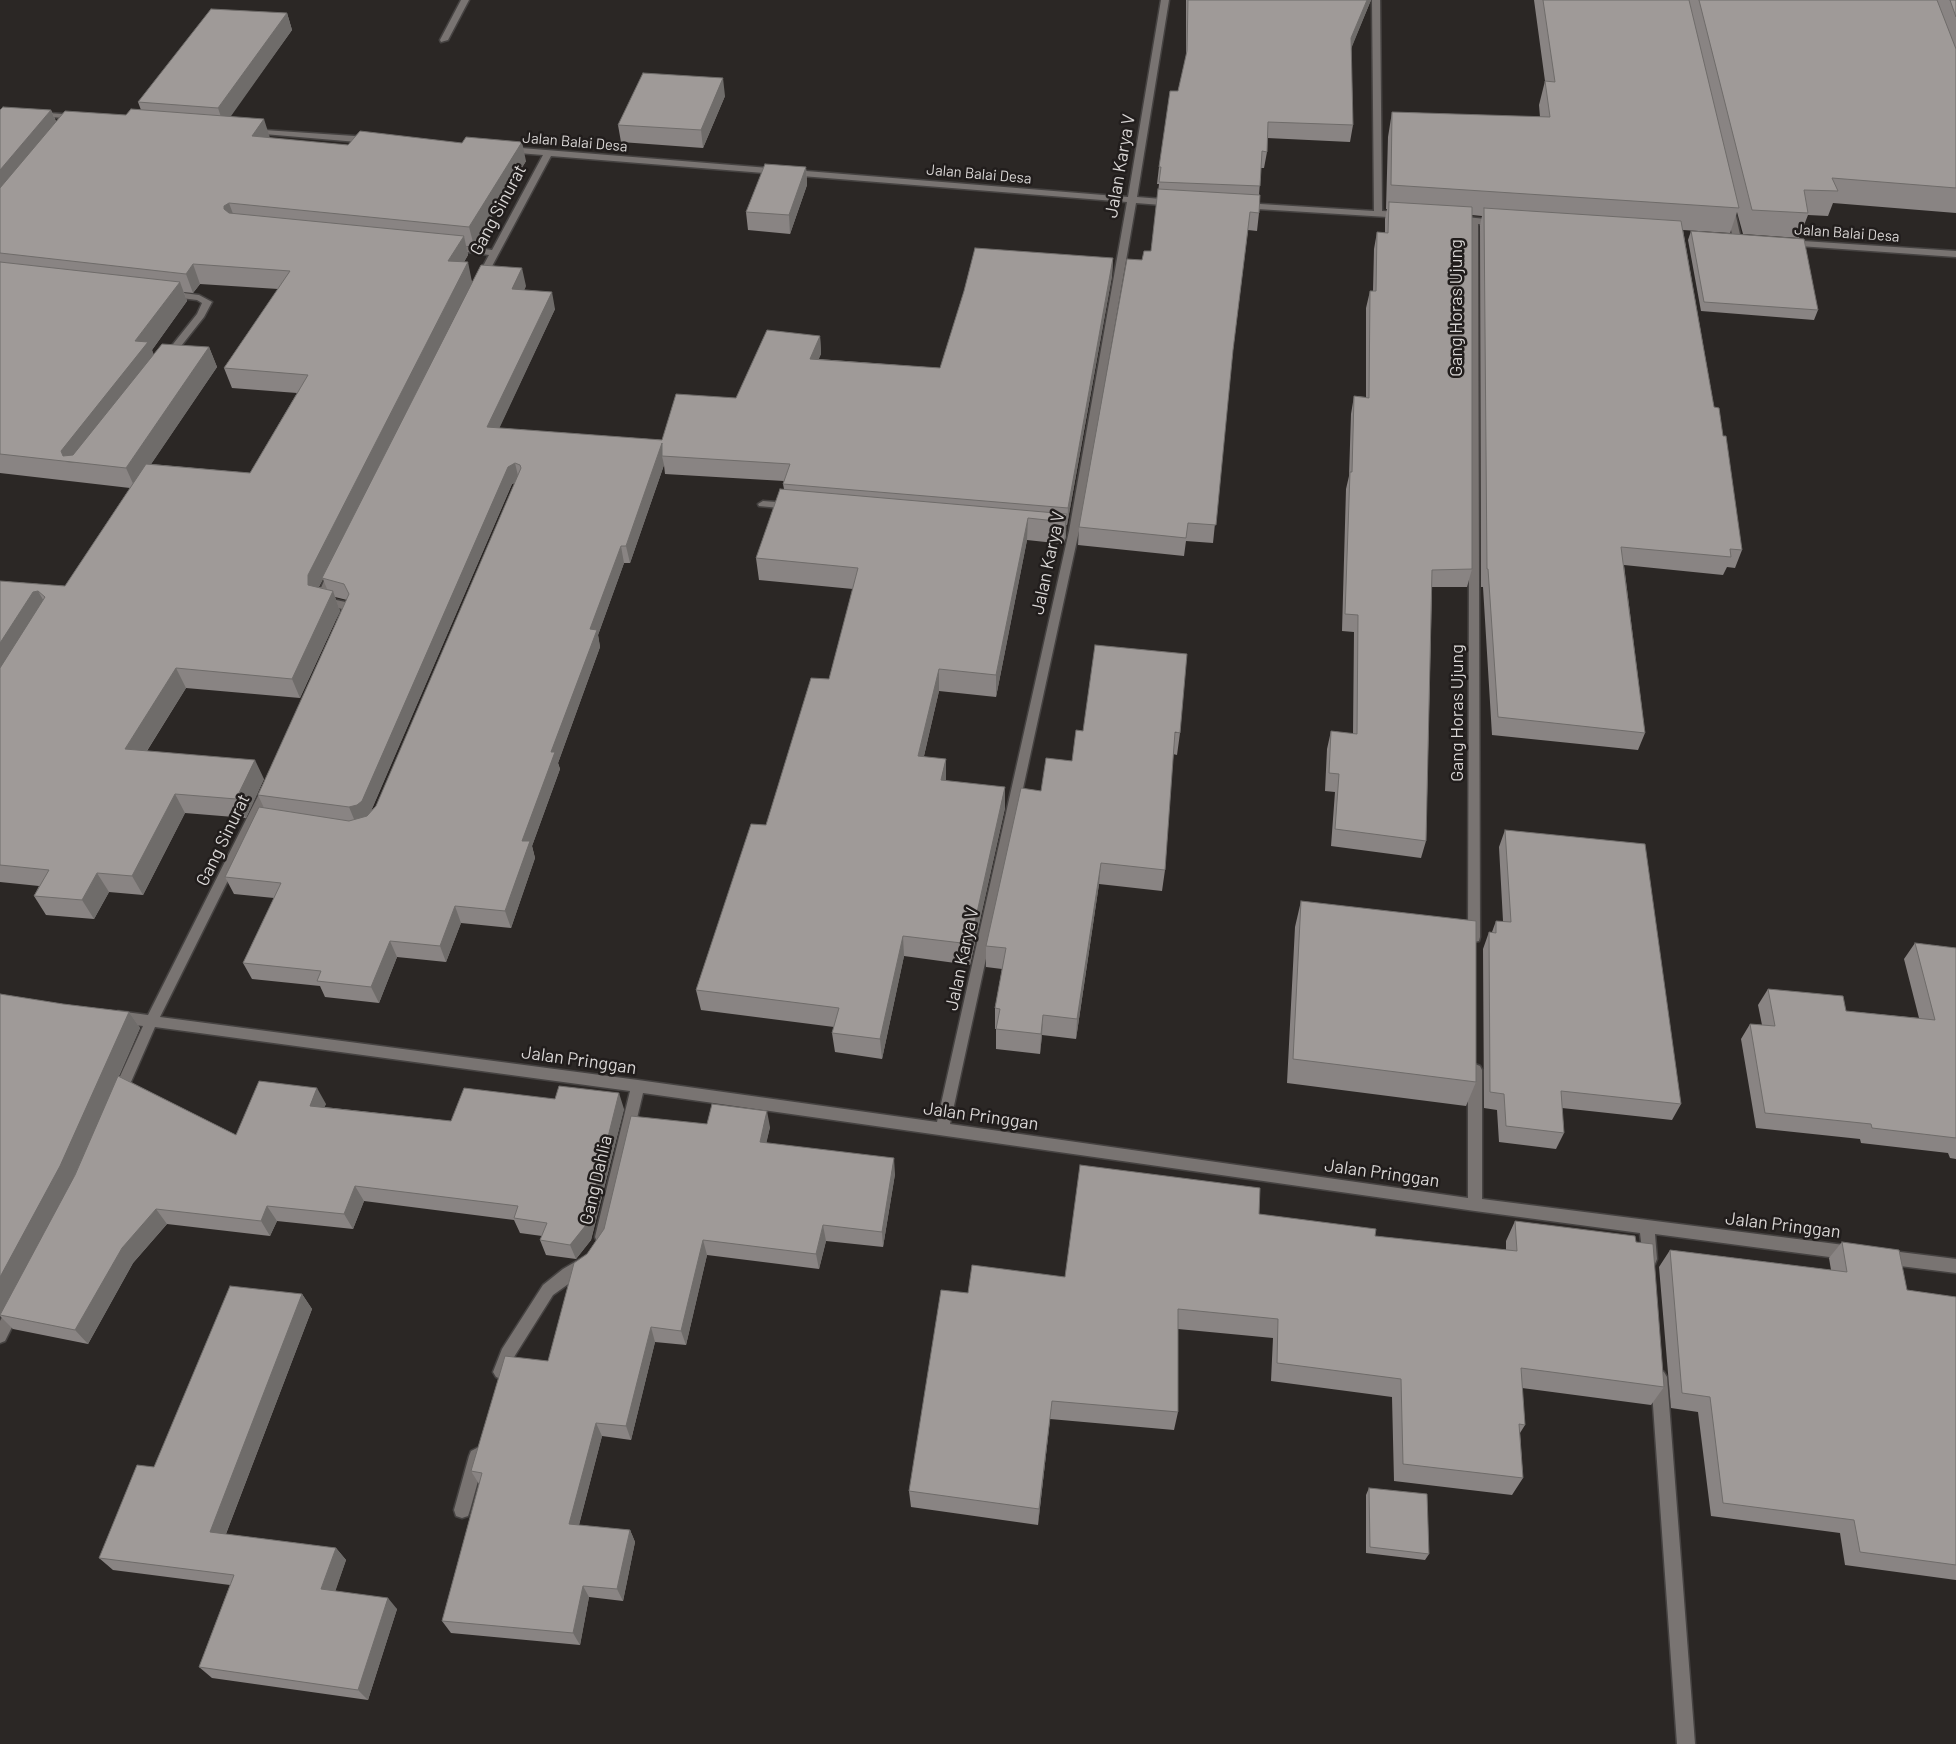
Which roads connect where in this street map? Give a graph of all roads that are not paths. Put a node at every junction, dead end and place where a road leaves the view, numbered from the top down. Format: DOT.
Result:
graph roads {
  1 [pos="465,0"];
  2 [pos="1165,0"];
  3 [pos="1376,0"];
  4 [pos="444,40"];
  5 [pos="28,114"];
  6 [pos="76,117"];
  7 [pos="86,118"];
  8 [pos="70,124"];
  9 [pos="243,130"];
  10 [pos="381,140"];
  11 [pos="499,150"];
  12 [pos="548,154"];
  13 [pos="1132,200"];
  14 [pos="1728,201"];
  15 [pos="1181,203"];
  16 [pos="1230,205"];
  17 [pos="1378,213"];
  18 [pos="1416,216"];
  19 [pos="1445,218"];
  20 [pos="1474,221"];
  21 [pos="1503,223"];
  22 [pos="1747,240"];
  23 [pos="1777,242"];
  24 [pos="440,246"];
  25 [pos="494,253"];
  26 [pos="1956,254"];
  27 [pos="476,288"];
  28 [pos="158,293"];
  29 [pos="160,368"];
  30 [pos="763,504"];
  31 [pos="802,507"];
  32 [pos="339,560"];
  33 [pos="339,630"];
  34 [pos="271,780"];
  35 [pos="1474,946"];
  36 [pos="104,1015"];
  37 [pos="151,1022"];
  38 [pos="1475,1056"];
  39 [pos="638,1086"];
  40 [pos="116,1103"];
  41 [pos="942,1130"];
  42 [pos="1475,1205"];
  43 [pos="1647,1227"];
  44 [pos="1956,1266"];
  45 [pos="1651,1277"];
  46 [pos="22,1294"];
  47 [pos="0,1336"];
  48 [pos="1658,1366"];
  49 [pos="496,1390"];
  50 [pos="480,1446"];
  51 [pos="462,1510"];
  52 [pos="1686,1744"];
  1 -- 4 [label="street"];
  2 -- 13 [label="street, Jalan Karya V"];
  3 -- 17 [label="street"];
  5 -- 6 [label="street"];
  6 -- 7 [label="street"];
  6 -- 8 [label="street"];
  9 -- 10 [label="street"];
  11 -- 12 [label="street, Jalan Balai Desa"];
  12 -- 13 [label="street, Jalan Balai Desa"];
  12 -- 25 [label="street, Gang Sinurat"];
  13 -- 15 [label="street, Jalan Balai Desa"];
  13 -- 41 [label="street, Jalan Karya V"];
  14 -- 22 [label="street"];
  16 -- 17 [label="street"];
  17 -- 18 [label="street"];
  19 -- 20 [label="street"];
  20 -- 21 [label="street"];
  20 -- 35 [label="street, Gang Horas Ujung"];
  23 -- 26 [label="street, Jalan Balai Desa"];
  24 -- 25 [label="street"];
  25 -- 27 [label="street, Gang Sinurat"];
  28 -- 29 [label="street"];
  30 -- 31 [label="street"];
  32 -- 33 [label="street"];
  34 -- 37 [label="street, Gang Sinurat"];
  36 -- 37 [label="street, Jalan Pringgan"];
  37 -- 39 [label="street, Jalan Pringgan"];
  37 -- 40 [label="street, Gang Sinurat"];
  38 -- 42 [label="street"];
  39 -- 41 [label="street, Jalan Pringgan"];
  39 -- 49 [label="street, Gang Dahlia"];
  41 -- 42 [label="street, Jalan Pringgan"];
  42 -- 43 [label="street, Jalan Pringgan"];
  43 -- 44 [label="street, Jalan Pringgan"];
  43 -- 45 [label="street"];
  46 -- 47 [label="street"];
  48 -- 52 [label="street"];
  50 -- 51 [label="street"];
}
